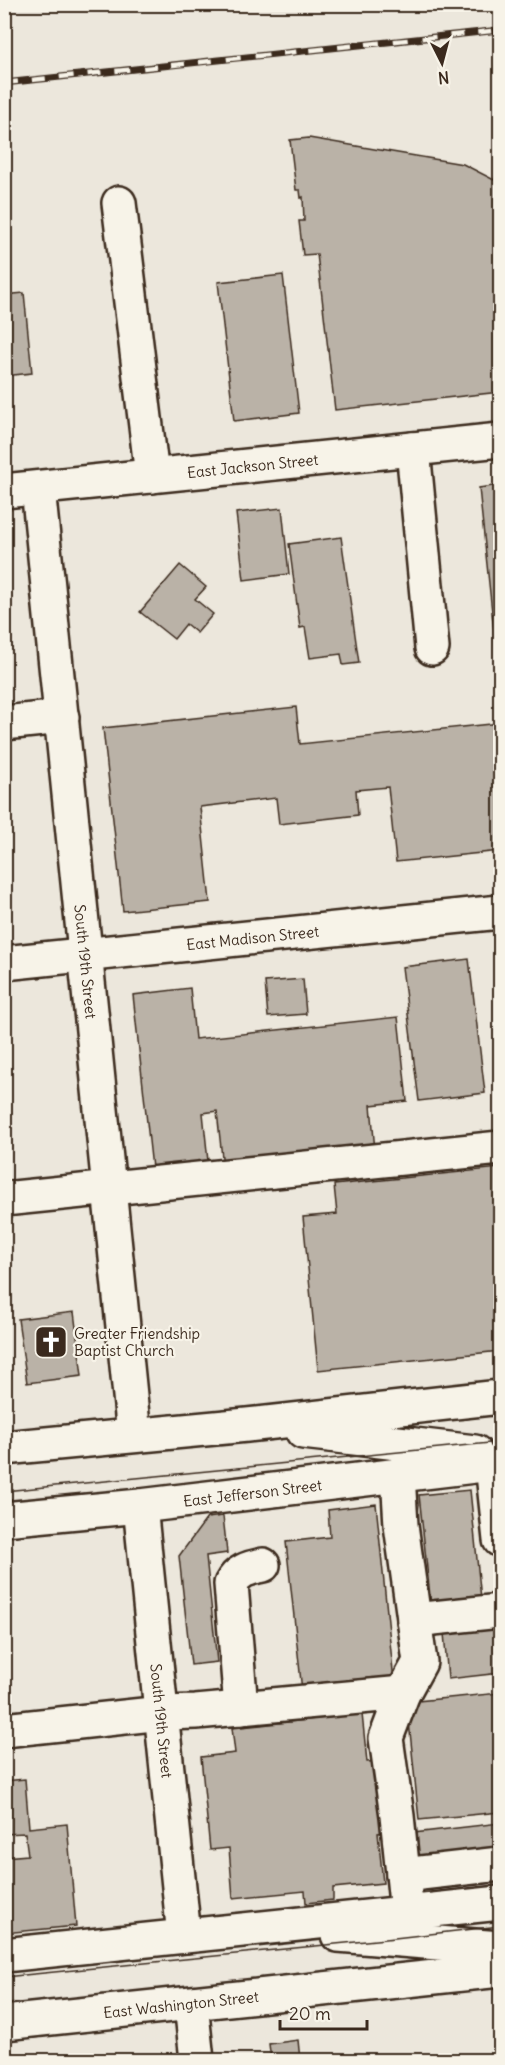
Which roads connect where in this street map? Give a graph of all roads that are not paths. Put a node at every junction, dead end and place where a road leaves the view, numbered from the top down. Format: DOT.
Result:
graph roads {
  1 [pos="119,203"];
  2 [pos="501,440"];
  3 [pos="413,449"];
  4 [pos="152,476"];
  5 [pos="38,488"];
  6 [pos="4,491"];
  7 [pos="432,648"];
  8 [pos="62,717"];
  9 [pos="4,723"];
  10 [pos="501,912"];
  11 [pos="86,955"];
  12 [pos="4,963"];
  13 [pos="501,1148"];
  14 [pos="110,1188"];
  15 [pos="4,1199"];
  16 [pos="501,1397"];
  17 [pos="247,1425"];
  18 [pos="134,1436"];
  19 [pos="4,1448"];
  20 [pos="498,1460"];
  21 [pos="398,1475"];
  22 [pos="140,1506"];
  23 [pos="4,1519"];
  24 [pos="501,1540"];
  25 [pos="263,1565"];
  26 [pos="501,1611"];
  27 [pos="414,1620"];
  28 [pos="403,1693"];
  29 [pos="241,1708"];
  30 [pos="162,1713"];
  31 [pos="4,1730"];
  32 [pos="501,1864"];
  33 [pos="403,1875"];
  34 [pos="501,1903"];
  35 [pos="407,1913"];
  36 [pos="258,1929"];
  37 [pos="184,1936"];
  38 [pos="501,1948"];
  39 [pos="4,1955"];
  40 [pos="501,1971"];
  41 [pos="191,2004"];
  42 [pos="4,2023"];
  43 [pos="197,2061"];
  1 -- 4 [label="main road"];
  2 -- 3 [label="main road, East Jackson Street"];
  3 -- 4 [label="main road, East Jackson Street"];
  3 -- 7 [label="main road"];
  4 -- 5 [label="main road, East Jackson Street"];
  5 -- 6 [label="main road, East Jackson Street"];
  5 -- 8 [label="main road, South 19th Street"];
  8 -- 9 [label="main road"];
  8 -- 11 [label="main road, South 19th Street"];
  10 -- 11 [label="main road, East Madison Street"];
  11 -- 12 [label="main road, East Madison Street"];
  11 -- 14 [label="main road, South 19th Street"];
  13 -- 14 [label="main road"];
  14 -- 15 [label="main road"];
  14 -- 18 [label="main road, South 19th Street"];
  16 -- 17 [label="main road"];
  17 -- 18 [label="main road"];
  17 -- 20 [label="main road"];
  18 -- 19 [label="main road"];
  20 -- 21 [label="main road, East Jefferson Street"];
  20 -- 24 [label="main road"];
  21 -- 22 [label="main road, East Jefferson Street"];
  21 -- 27 [label="main road"];
  22 -- 23 [label="main road, East Jefferson Street"];
  22 -- 30 [label="main road, South 19th Street"];
  25 -- 29 [label="main road"];
  26 -- 27 [label="main road"];
  27 -- 28 [label="main road"];
  28 -- 29 [label="main road"];
  28 -- 33 [label="main road"];
  29 -- 30 [label="main road"];
  30 -- 31 [label="main road"];
  30 -- 37 [label="main road, South 19th Street"];
  32 -- 33 [label="main road"];
  33 -- 35 [label="main road"];
  34 -- 35 [label="main road"];
  35 -- 36 [label="main road"];
  36 -- 37 [label="main road"];
  36 -- 38 [label="main road"];
  37 -- 39 [label="main road"];
  40 -- 41 [label="main road, East Washington Street"];
  41 -- 42 [label="main road, East Washington Street"];
  41 -- 43 [label="main road"];
}
